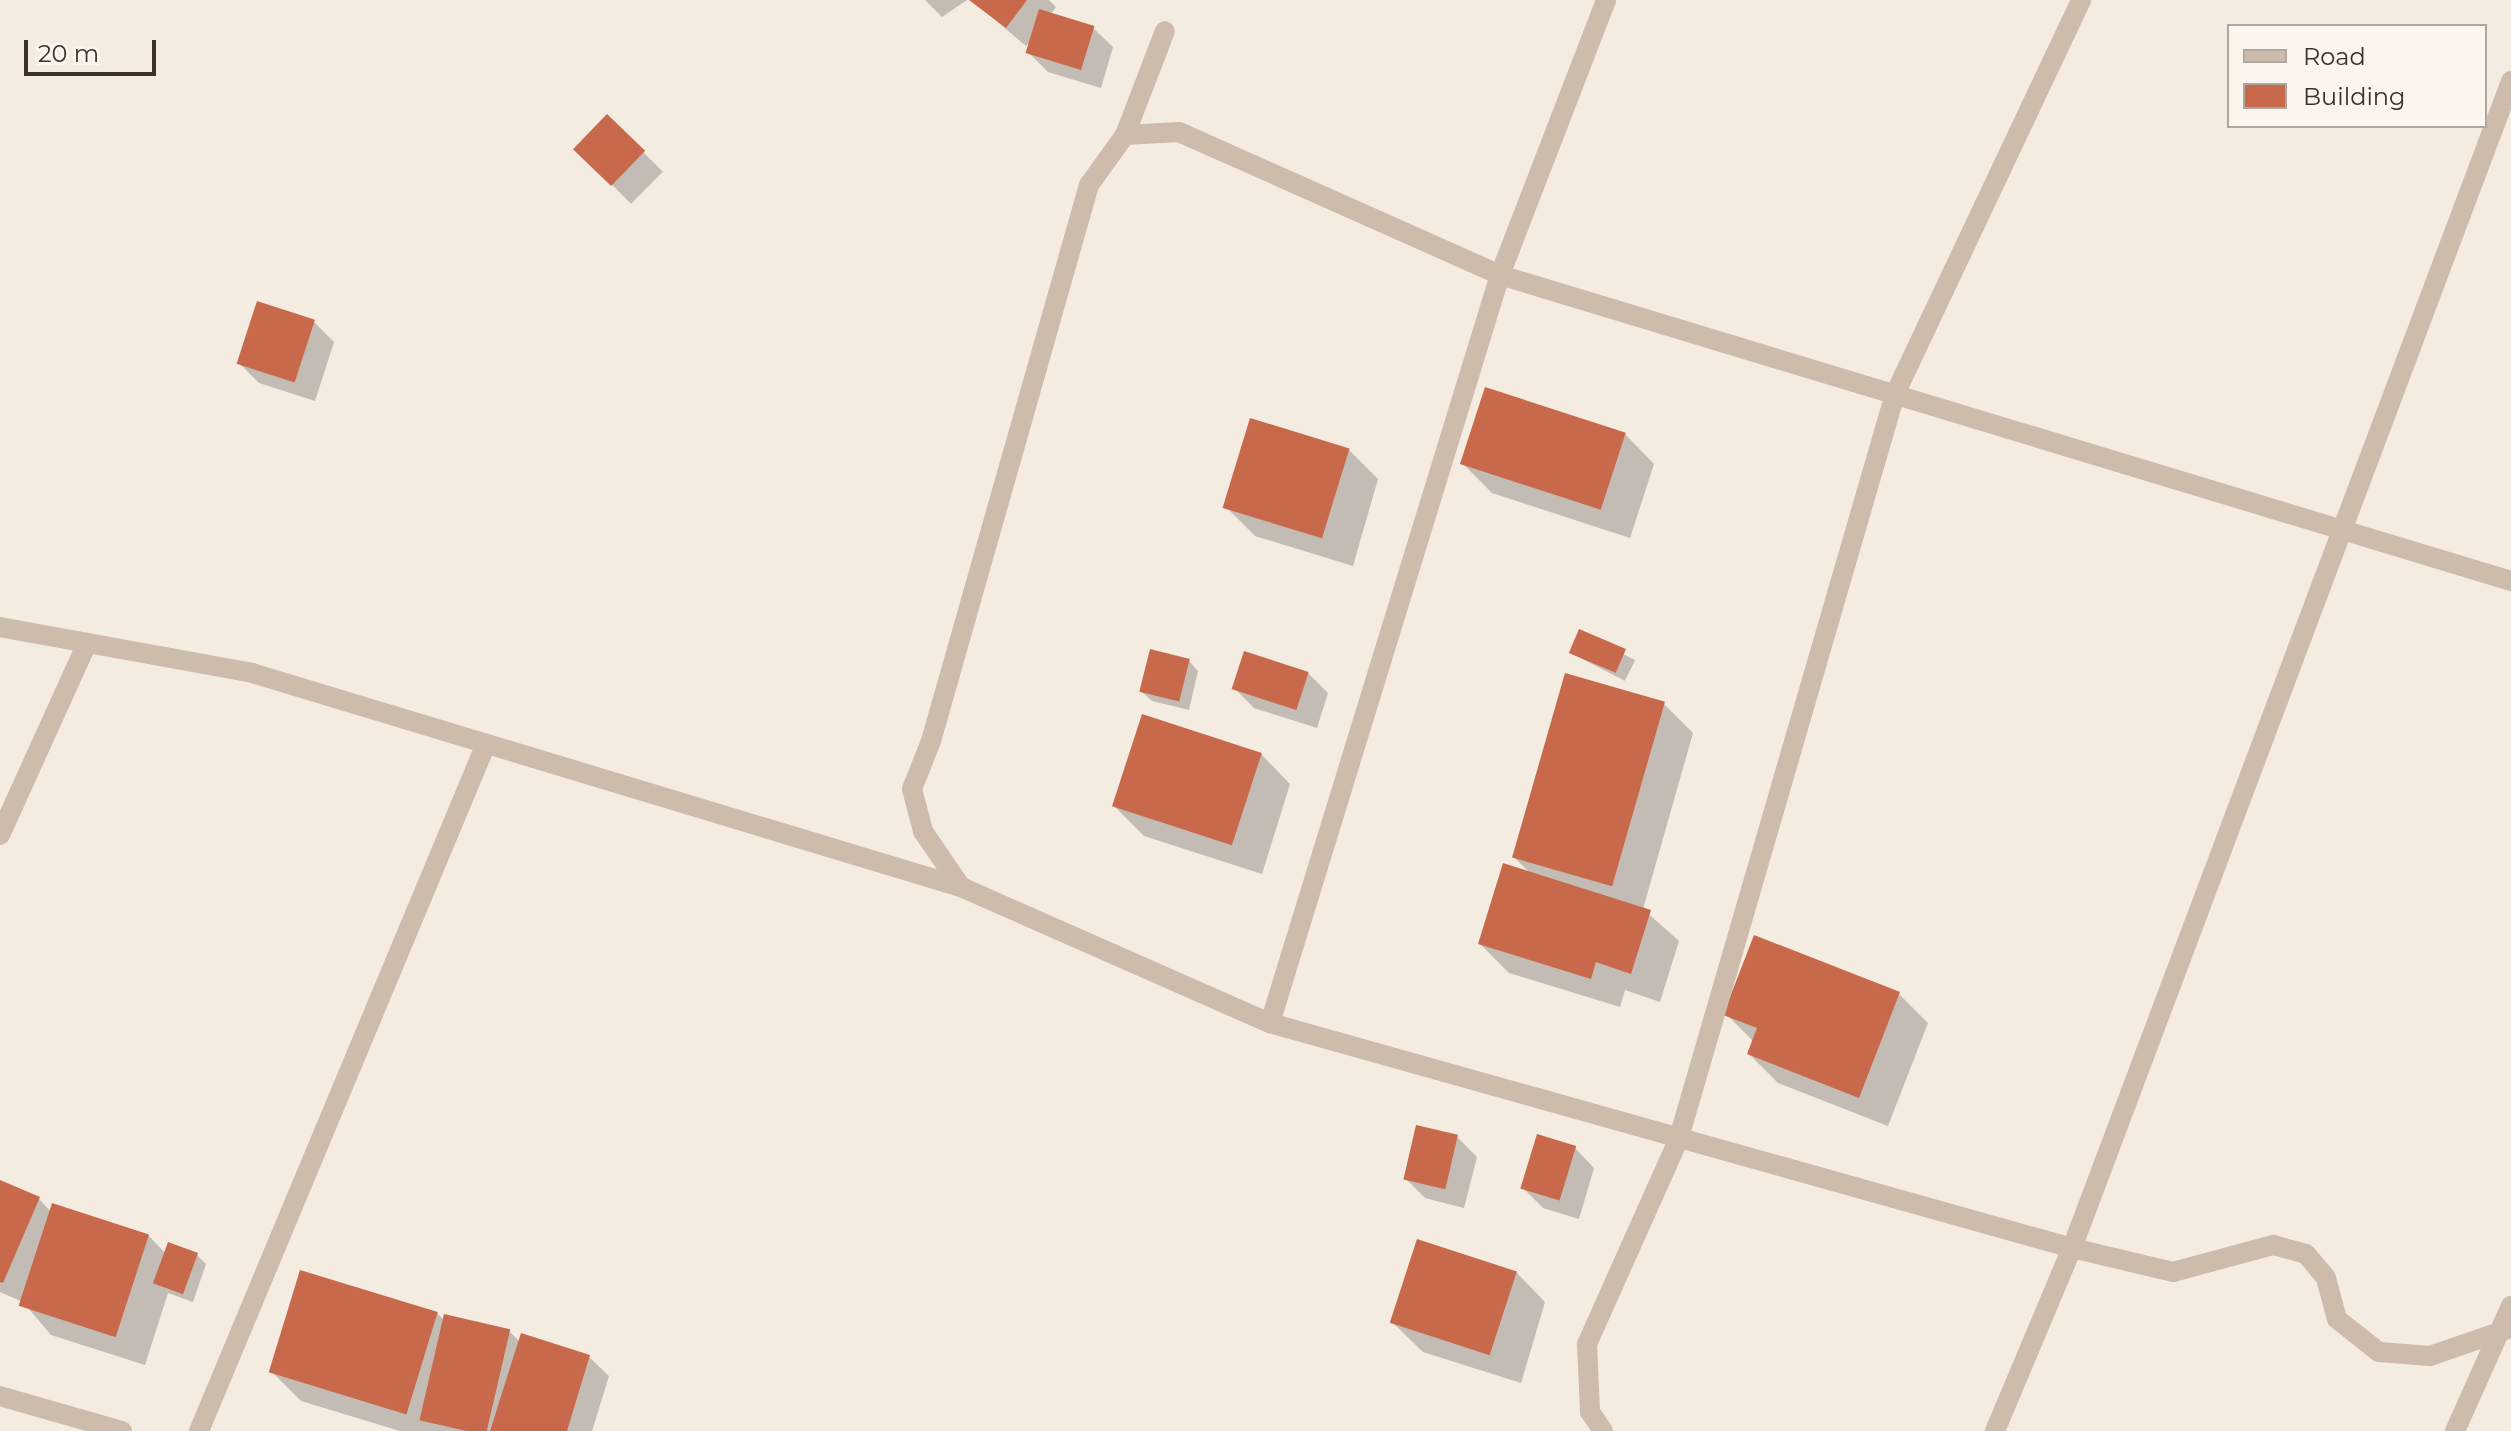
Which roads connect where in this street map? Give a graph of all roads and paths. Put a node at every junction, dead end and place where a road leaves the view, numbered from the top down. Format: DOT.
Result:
graph roads {
  1 [pos="1606,0"];
  2 [pos="2081,0"];
  3 [pos="1165,31"];
  4 [pos="2511,81"];
  5 [pos="1125,135"];
  6 [pos="1500,275"];
  7 [pos="1895,394"];
  8 [pos="2344,530"];
  9 [pos="2511,581"];
  10 [pos="0,627"];
  11 [pos="87,643"];
  12 [pos="486,744"];
  13 [pos="0,835"];
  14 [pos="961,887"];
  15 [pos="1270,1023"];
  16 [pos="1678,1141"];
  17 [pos="2072,1248"];
  18 [pos="2511,1306"];
  19 [pos="2507,1327"];
  20 [pos="0,1396"];
  21 [pos="122,1431"];
  22 [pos="199,1431"];
  23 [pos="1603,1431"];
  24 [pos="1995,1431"];
  25 [pos="2455,1431"];
  1 -- 6 [label="street"];
  2 -- 7 [label="street"];
  3 -- 5 [label="street"];
  4 -- 8 [label="street"];
  5 -- 6 [label="street"];
  5 -- 14 [label="street"];
  6 -- 7 [label="street"];
  6 -- 15 [label="street"];
  7 -- 8 [label="street"];
  7 -- 16 [label="street"];
  8 -- 9 [label="street"];
  8 -- 17 [label="street"];
  10 -- 11 [label="street"];
  11 -- 12 [label="street"];
  11 -- 13 [label="street"];
  12 -- 14 [label="street"];
  12 -- 22 [label="street"];
  14 -- 15 [label="street"];
  15 -- 16 [label="street"];
  16 -- 17 [label="street"];
  16 -- 23 [label="street"];
  17 -- 19 [label="street"];
  17 -- 24 [label="street"];
  18 -- 19 [label="street"];
  19 -- 25 [label="street"];
  20 -- 21 [label="street"];
}
